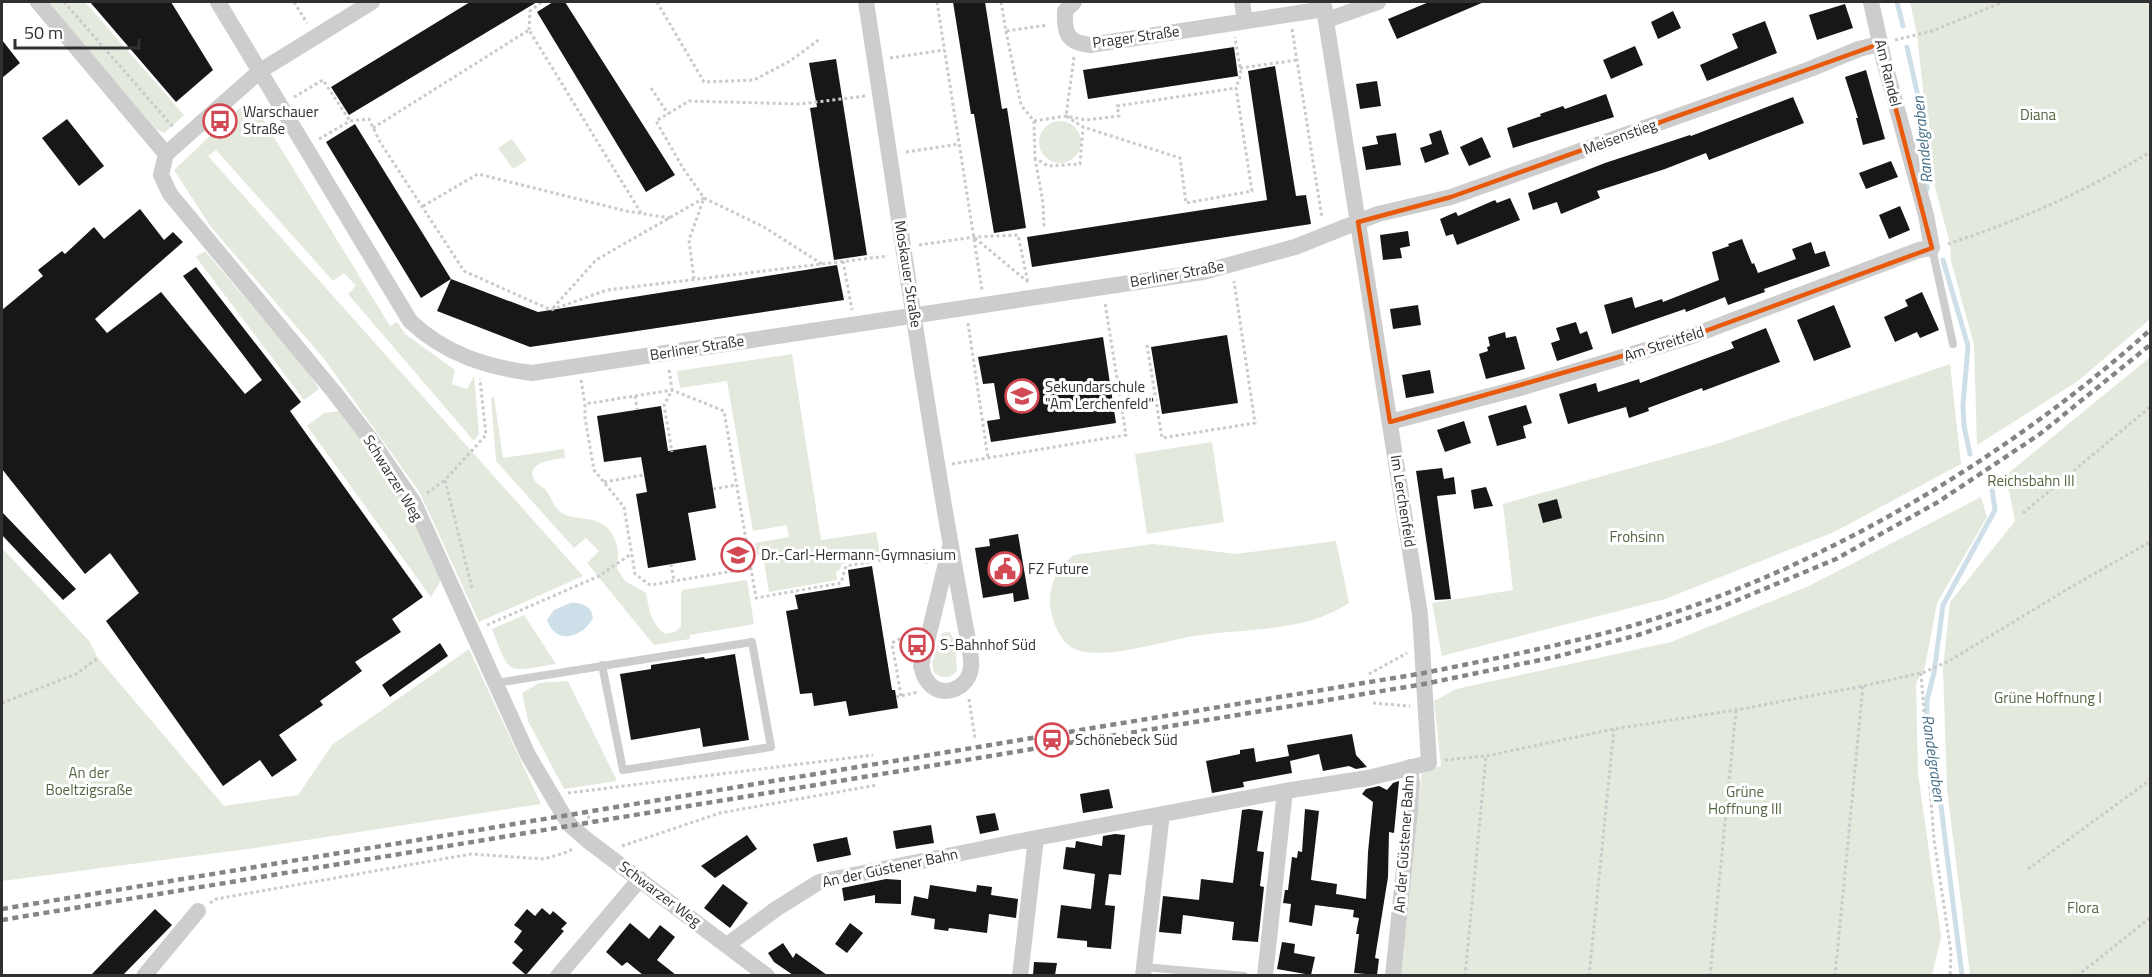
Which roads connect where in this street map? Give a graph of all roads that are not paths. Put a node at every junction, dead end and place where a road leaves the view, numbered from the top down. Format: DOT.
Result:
graph roads {
  1 [pos="38,2"];
  2 [pos="218,2"];
  3 [pos="372,2"];
  4 [pos="866,2"];
  5 [pos="1074,2"];
  6 [pos="1242,2"];
  7 [pos="1378,2"];
  8 [pos="1871,2"];
  9 [pos="1325,10"];
  10 [pos="1245,21"];
  11 [pos="1879,44"];
  12 [pos="260,71"];
  13 [pos="166,154"];
  14 [pos="1358,222"];
  15 [pos="1932,248"];
  16 [pos="914,315"];
  17 [pos="1953,344"];
  18 [pos="1390,422"];
  19 [pos="950,547"];
  20 [pos="602,665"];
  21 [pos="496,683"];
  22 [pos="1410,767"];
  23 [pos="1286,791"];
  24 [pos="1162,814"];
  25 [pos="1036,838"];
  26 [pos="640,879"];
  27 [pos="198,911"];
  28 [pos="727,945"];
  29 [pos="1144,971"];
  30 [pos="144,975"];
  31 [pos="558,975"];
  32 [pos="767,975"];
  33 [pos="1020,975"];
  34 [pos="1244,975"];
  35 [pos="1265,975"];
  36 [pos="1393,975"];
  1 -- 13 [label="street"];
  2 -- 12 [label="street, Berliner Straße"];
  3 -- 12 [label="street"];
  4 -- 16 [label="street, Moskauer Straße"];
  5 -- 10 [label="street, Prager Straße"];
  6 -- 10 [label="street"];
  7 -- 9 [label="street, Prager Straße"];
  8 -- 11 [label="street, Am Randel"];
  9 -- 10 [label="street, Prager Straße"];
  9 -- 14 [label="street"];
  11 -- 14 [label="street, Meisenstieg"];
  11 -- 15 [label="street, Am Randel"];
  12 -- 13 [label="street"];
  12 -- 16 [label="street, Berliner Straße"];
  13 -- 21 [label="street, Schwarzer Weg"];
  14 -- 16 [label="street, Berliner Straße"];
  14 -- 18 [label="street, Im Lerchenfeld"];
  15 -- 17 [label="lane"];
  15 -- 18 [label="street, Am Streitfeld"];
  16 -- 19 [label="street, Moskauer Straße"];
  18 -- 22 [label="street, Im Lerchenfeld"];
  19 -- 19 [label="street, Moskauer Straße"];
  20 -- 20 [label="lane"];
  20 -- 21 [label="lane"];
  21 -- 26 [label="street, Schwarzer Weg"];
  22 -- 23 [label="street, An der Güstener Bahn"];
  22 -- 36 [label="street, An der Güstener Bahn"];
  23 -- 24 [label="street, An der Güstener Bahn"];
  23 -- 35 [label="street"];
  24 -- 25 [label="street, An der Güstener Bahn"];
  24 -- 29 [label="street"];
  25 -- 28 [label="street, An der Güstener Bahn"];
  25 -- 33 [label="street"];
  26 -- 28 [label="street, Schwarzer Weg"];
  26 -- 31 [label="street"];
  27 -- 30 [label="street"];
  28 -- 32 [label="street, Schwarzer Weg"];
  29 -- 34 [label="lane"];
}
